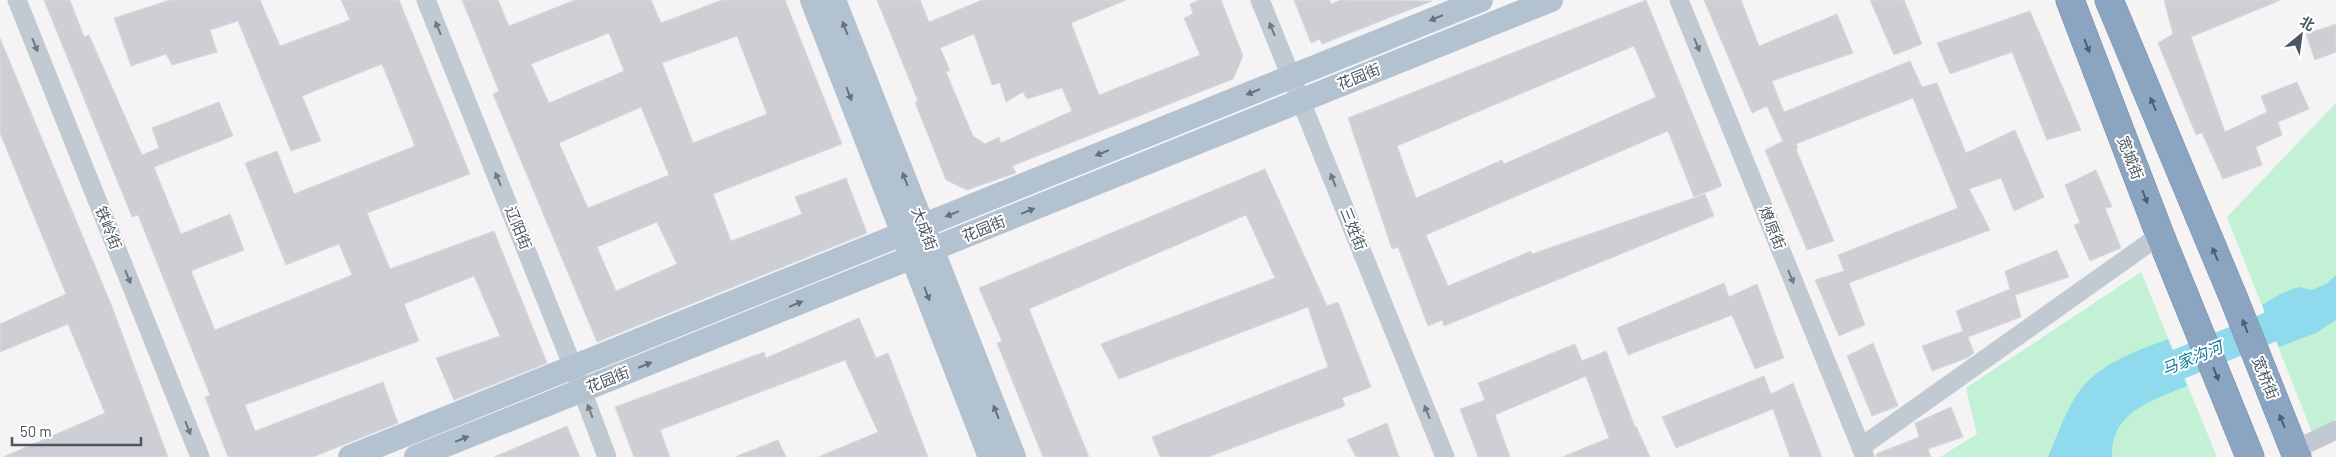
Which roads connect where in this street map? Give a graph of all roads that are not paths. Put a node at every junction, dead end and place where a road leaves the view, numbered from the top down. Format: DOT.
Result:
graph roads {
  1 [pos="16,0"];
  2 [pos="426,0"];
  3 [pos="812,0"];
  4 [pos="834,0"];
  5 [pos="1260,0"];
  6 [pos="1481,0"];
  7 [pos="1551,0"];
  8 [pos="1679,0"];
  9 [pos="2111,2"];
  10 [pos="2071,5"];
  11 [pos="1291,77"];
  12 [pos="1301,101"];
  13 [pos="913,229"];
  14 [pos="2160,235"];
  15 [pos="923,253"];
  16 [pos="573,367"];
  17 [pos="582,390"];
  18 [pos="2336,430"];
  19 [pos="1863,452"];
  20 [pos="2296,454"];
  21 [pos="200,457"];
  22 [pos="350,457"];
  23 [pos="416,457"];
  24 [pos="607,457"];
  25 [pos="990,457"];
  26 [pos="1014,457"];
  27 [pos="1445,457"];
  28 [pos="2250,457"];
  1 -- 21 [label="street, 铁岭街, one-way"];
  16 -- 2 [label="street, 辽阳街, one-way"];
  3 -- 13 [label="main road, 大成街, one-way"];
  13 -- 4 [label="main road, 大成街, one-way"];
  11 -- 5 [label="street, 三姓街, one-way"];
  6 -- 11 [label="main road, 花园街, one-way"];
  7 -- 12 [label="main road, 花园街"];
  8 -- 19 [label="street, 燎原街, one-way"];
  20 -- 9 [label="highway, 宽桥街, one-way"];
  10 -- 14 [label="highway, 宽城街, one-way"];
  11 -- 12 [label="street, 三姓街"];
  11 -- 13 [label="main road, 花园街, one-way"];
  15 -- 12 [label="main road, 花园街, one-way"];
  27 -- 12 [label="street, 三姓街, one-way"];
  13 -- 15 [label="main road, 大成街"];
  13 -- 16 [label="main road, 花园街"];
  14 -- 19 [label="street"];
  14 -- 28 [label="highway, 宽城街, one-way"];
  17 -- 15 [label="main road, 花园街, one-way"];
  15 -- 25 [label="main road, 大成街, one-way"];
  26 -- 15 [label="main road, 大成街, one-way"];
  16 -- 17 [label="street, 辽阳街"];
  16 -- 22 [label="main road, 花园街"];
  23 -- 17 [label="main road, 花园街, one-way"];
  24 -- 17 [label="street, 辽阳街, one-way"];
  18 -- 20 [label="street"];
}
